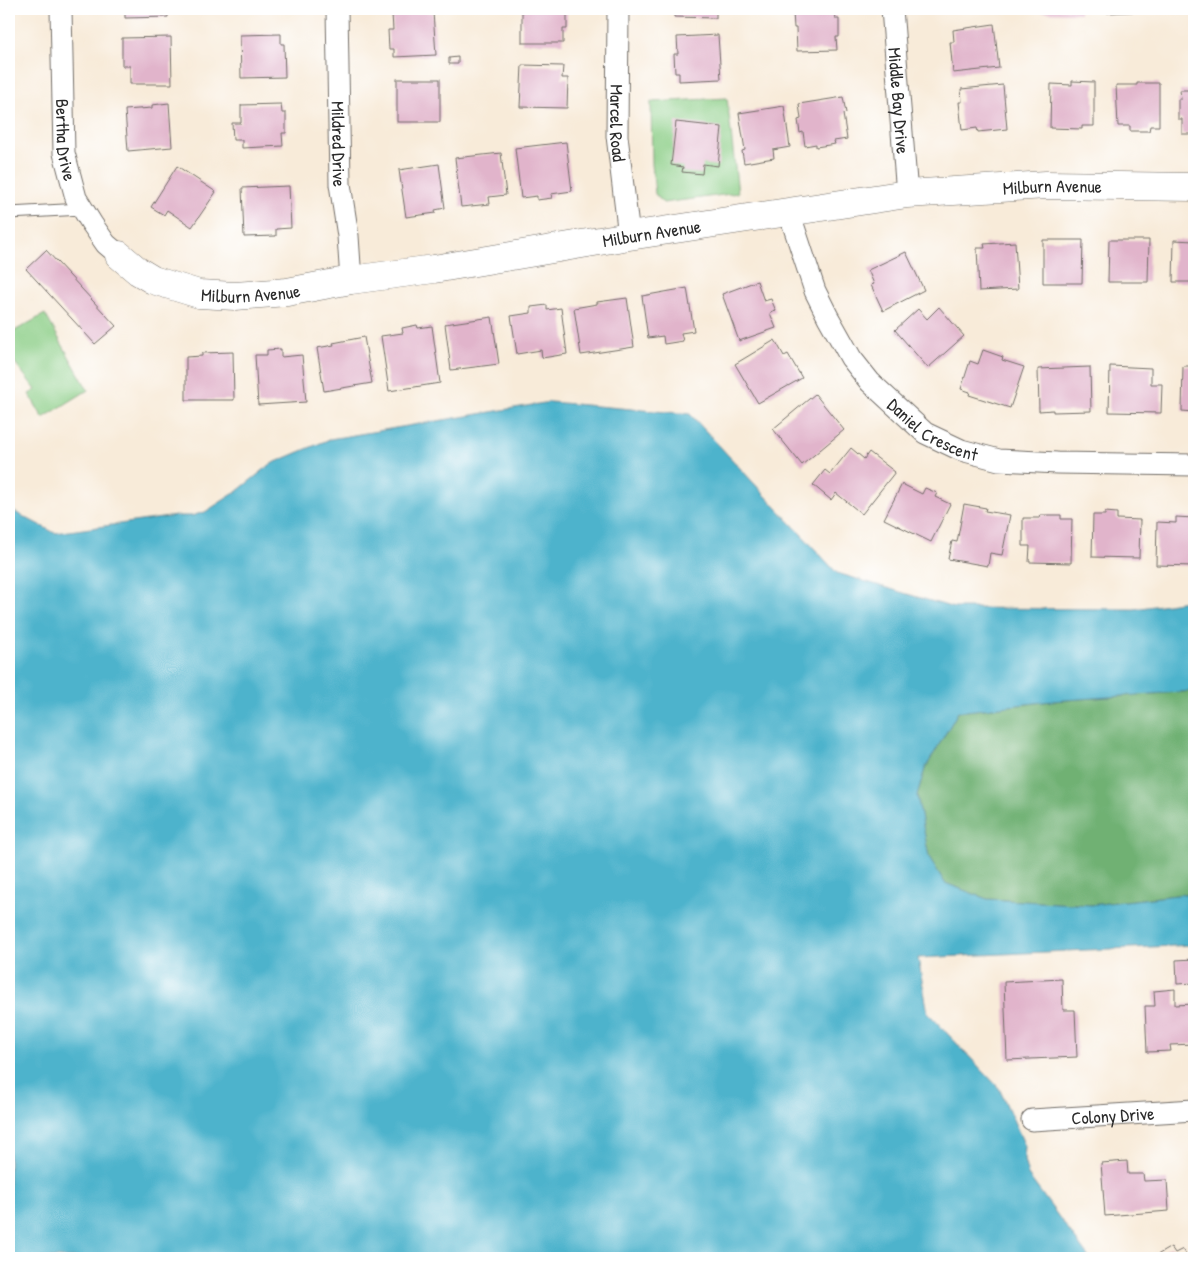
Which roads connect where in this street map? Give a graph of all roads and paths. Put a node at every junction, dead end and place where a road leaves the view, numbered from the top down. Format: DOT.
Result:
graph roads {
  1 [pos="61,9"];
  2 [pos="337,9"];
  3 [pos="618,9"];
  4 [pos="892,9"];
  5 [pos="1194,187"];
  6 [pos="906,194"];
  7 [pos="82,209"];
  8 [pos="789,212"];
  9 [pos="9,213"];
  10 [pos="629,236"];
  11 [pos="119,255"];
  12 [pos="351,280"];
  13 [pos="1194,464"];
  14 [pos="1194,1110"];
  15 [pos="1032,1120"];
  1 -- 7 [label="street, Bertha Drive"];
  2 -- 12 [label="street, Mildred Drive"];
  3 -- 10 [label="street, Marcel Road"];
  4 -- 6 [label="street, Middle Bay Drive"];
  5 -- 6 [label="main road, Milburn Avenue"];
  6 -- 8 [label="main road, Milburn Avenue"];
  7 -- 9 [label="lane"];
  7 -- 11 [label="street, Bertha Drive"];
  8 -- 10 [label="main road, Milburn Avenue"];
  8 -- 13 [label="street, Daniel Crescent"];
  10 -- 12 [label="main road, Milburn Avenue"];
  11 -- 12 [label="main road, Milburn Avenue"];
  14 -- 15 [label="street, Colony Drive"];
}
